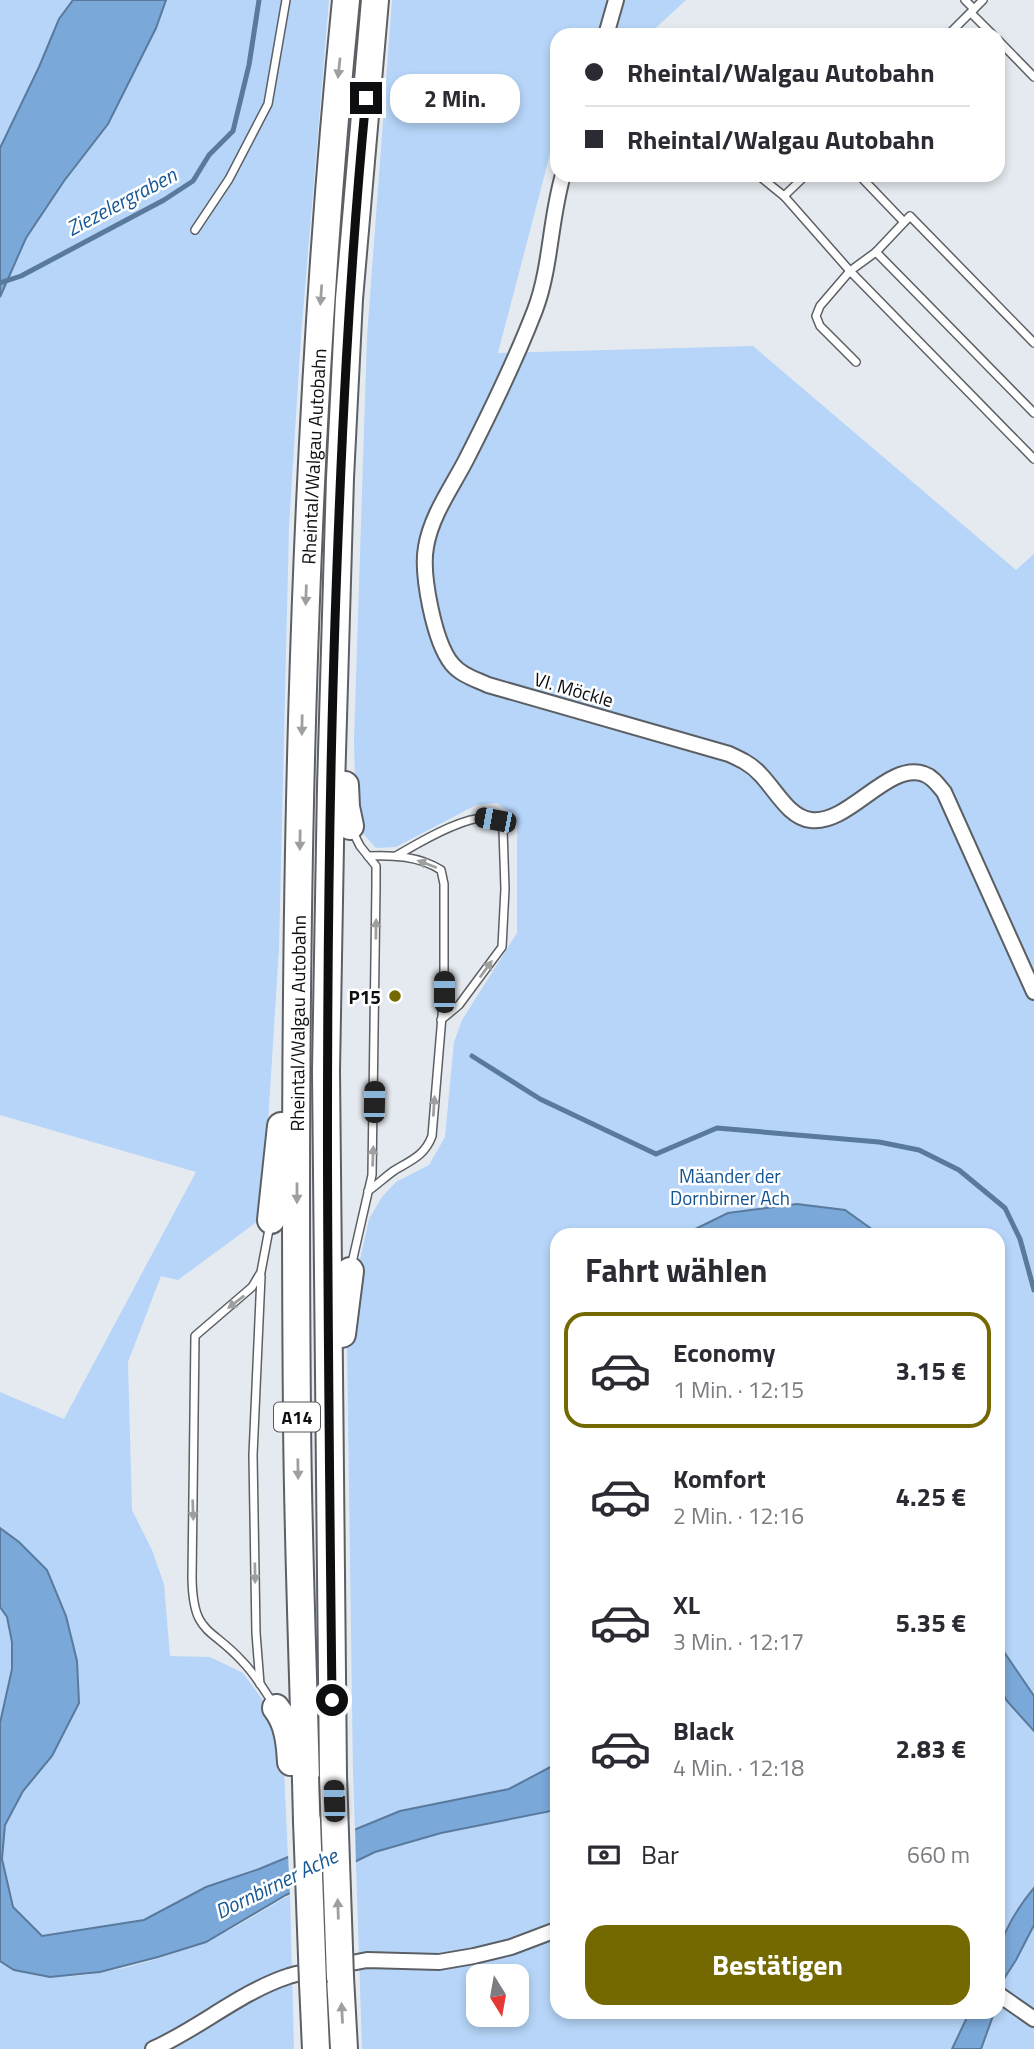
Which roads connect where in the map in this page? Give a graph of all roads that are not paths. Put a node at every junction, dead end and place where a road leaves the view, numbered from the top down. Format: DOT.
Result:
graph roads {
  1 [pos="286,0"];
  2 [pos="346,0"];
  3 [pos="375,0"];
  4 [pos="616,0"];
  5 [pos="965,0"];
  6 [pos="983,0"];
  7 [pos="973,11"];
  8 [pos="608,28"];
  9 [pos="955,28"];
  10 [pos="987,28"];
  11 [pos="1005,47"];
  12 [pos="1034,77"];
  13 [pos="561,182"];
  14 [pos="767,182"];
  15 [pos="799,182"];
  16 [pos="866,182"];
  17 [pos="784,196"];
  18 [pos="904,222"];
  19 [pos="195,230"];
  20 [pos="876,252"];
  21 [pos="850,271"];
  22 [pos="1034,343"];
  23 [pos="856,362"];
  24 [pos="1034,413"];
  25 [pos="1034,459"];
  26 [pos="333,708"];
  27 [pos="350,827"];
  28 [pos="368,856"];
  29 [pos="396,856"];
  30 [pos="1034,992"];
  31 [pos="441,1020"];
  32 [pos="296,1051"];
  33 [pos="367,1192"];
  34 [pos="271,1220"];
  35 [pos="350,1271"];
  36 [pos="261,1272"];
  37 [pos="329,1422"];
  38 [pos="260,1685"];
  39 [pos="276,1708"];
  40 [pos="299,1784"];
  41 [pos="550,1932"];
  42 [pos="1005,1999"];
  43 [pos="1034,2019"];
  44 [pos="153,2049"];
  45 [pos="316,2049"];
  46 [pos="344,2049"];
  1 -- 19 [label="lane"];
  2 -- 32 [label="highway, Rheintal/Walgau Autobahn / A14, one-way"];
  3 -- 26 [label="highway, Rheintal/Walgau Autobahn / A14"];
  4 -- 8 [label="street"];
  5 -- 7 [label="lane"];
  6 -- 7 [label="lane"];
  7 -- 9 [label="lane"];
  7 -- 10 [label="lane"];
  11 -- 12 [label="lane"];
  13 -- 30 [label="street, VI. Möckle"];
  14 -- 17 [label="lane"];
  15 -- 17 [label="lane"];
  16 -- 18 [label="lane"];
  17 -- 21 [label="lane"];
  18 -- 20 [label="lane"];
  18 -- 22 [label="lane"];
  20 -- 21 [label="lane"];
  20 -- 24 [label="lane"];
  21 -- 23 [label="lane"];
  21 -- 25 [label="lane"];
  26 -- 27 [label="highway"];
  26 -- 37 [label="highway, Rheintal/Walgau Autobahn / A14"];
  27 -- 28 [label="lane"];
  28 -- 29 [label="lane"];
  33 -- 28 [label="lane, one-way"];
  31 -- 29 [label="lane, one-way"];
  31 -- 29 [label="lane, one-way"];
  33 -- 31 [label="lane, one-way"];
  32 -- 34 [label="highway"];
  32 -- 40 [label="highway, Rheintal/Walgau Autobahn / A14, one-way"];
  33 -- 35 [label="lane"];
  34 -- 36 [label="lane"];
  35 -- 37 [label="highway"];
  36 -- 38 [label="lane, one-way"];
  36 -- 38 [label="lane, one-way"];
  46 -- 37 [label="highway, Rheintal/Walgau Autobahn / A14, one-way, bridge"];
  38 -- 39 [label="lane"];
  39 -- 40 [label="highway"];
  40 -- 45 [label="highway, bridge"];
  41 -- 44 [label="street"];
  42 -- 43 [label="street"];
}
